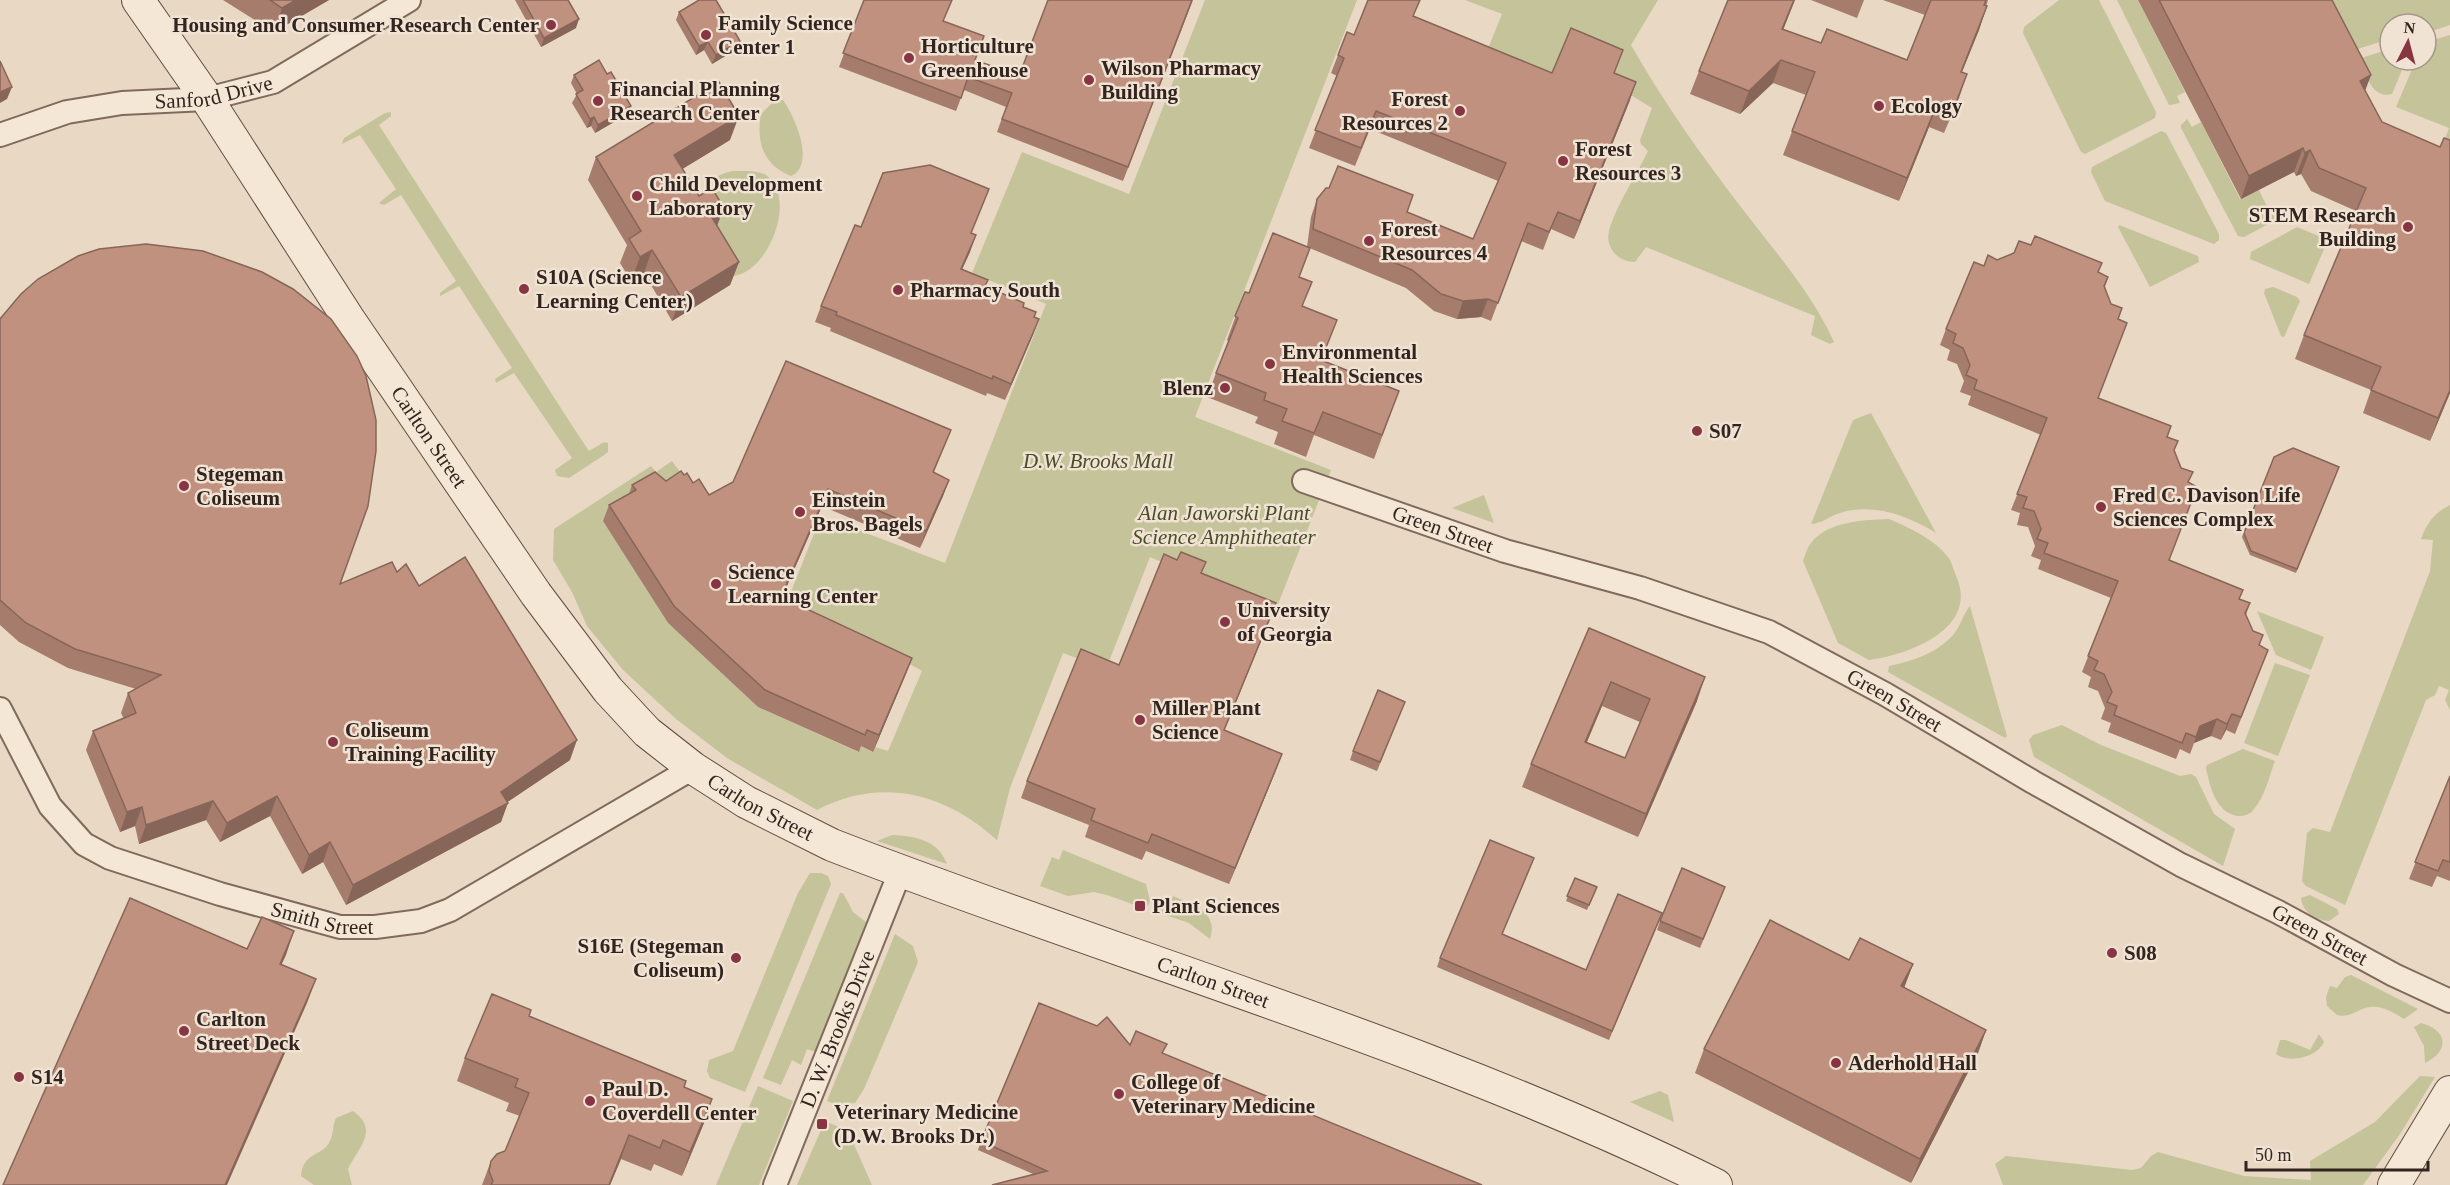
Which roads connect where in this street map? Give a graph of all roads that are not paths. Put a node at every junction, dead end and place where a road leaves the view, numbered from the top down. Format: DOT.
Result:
graph roads {
  1 [pos="138,0"];
  2 [pos="409,0"];
  3 [pos="207,99"];
  4 [pos="0,135"];
  5 [pos="1304,481"];
  6 [pos="0,709"];
  7 [pos="693,768"];
  8 [pos="900,872"];
  9 [pos="2450,1001"];
  10 [pos="2450,1092"];
  11 [pos="775,1185"];
  12 [pos="1716,1185"];
  13 [pos="2394,1185"];
  1 -- 3 [label="street, Carlton Street"];
  2 -- 3 [label="street, Sanford Drive"];
  3 -- 4 [label="street, Sanford Drive"];
  3 -- 7 [label="street, Carlton Street"];
  5 -- 9 [label="street, Green Street"];
  6 -- 7 [label="street, Smith Street"];
  7 -- 8 [label="street, Carlton Street"];
  8 -- 11 [label="street, D. W. Brooks Drive"];
  8 -- 12 [label="street, Carlton Street"];
  10 -- 13 [label="street"];
}
